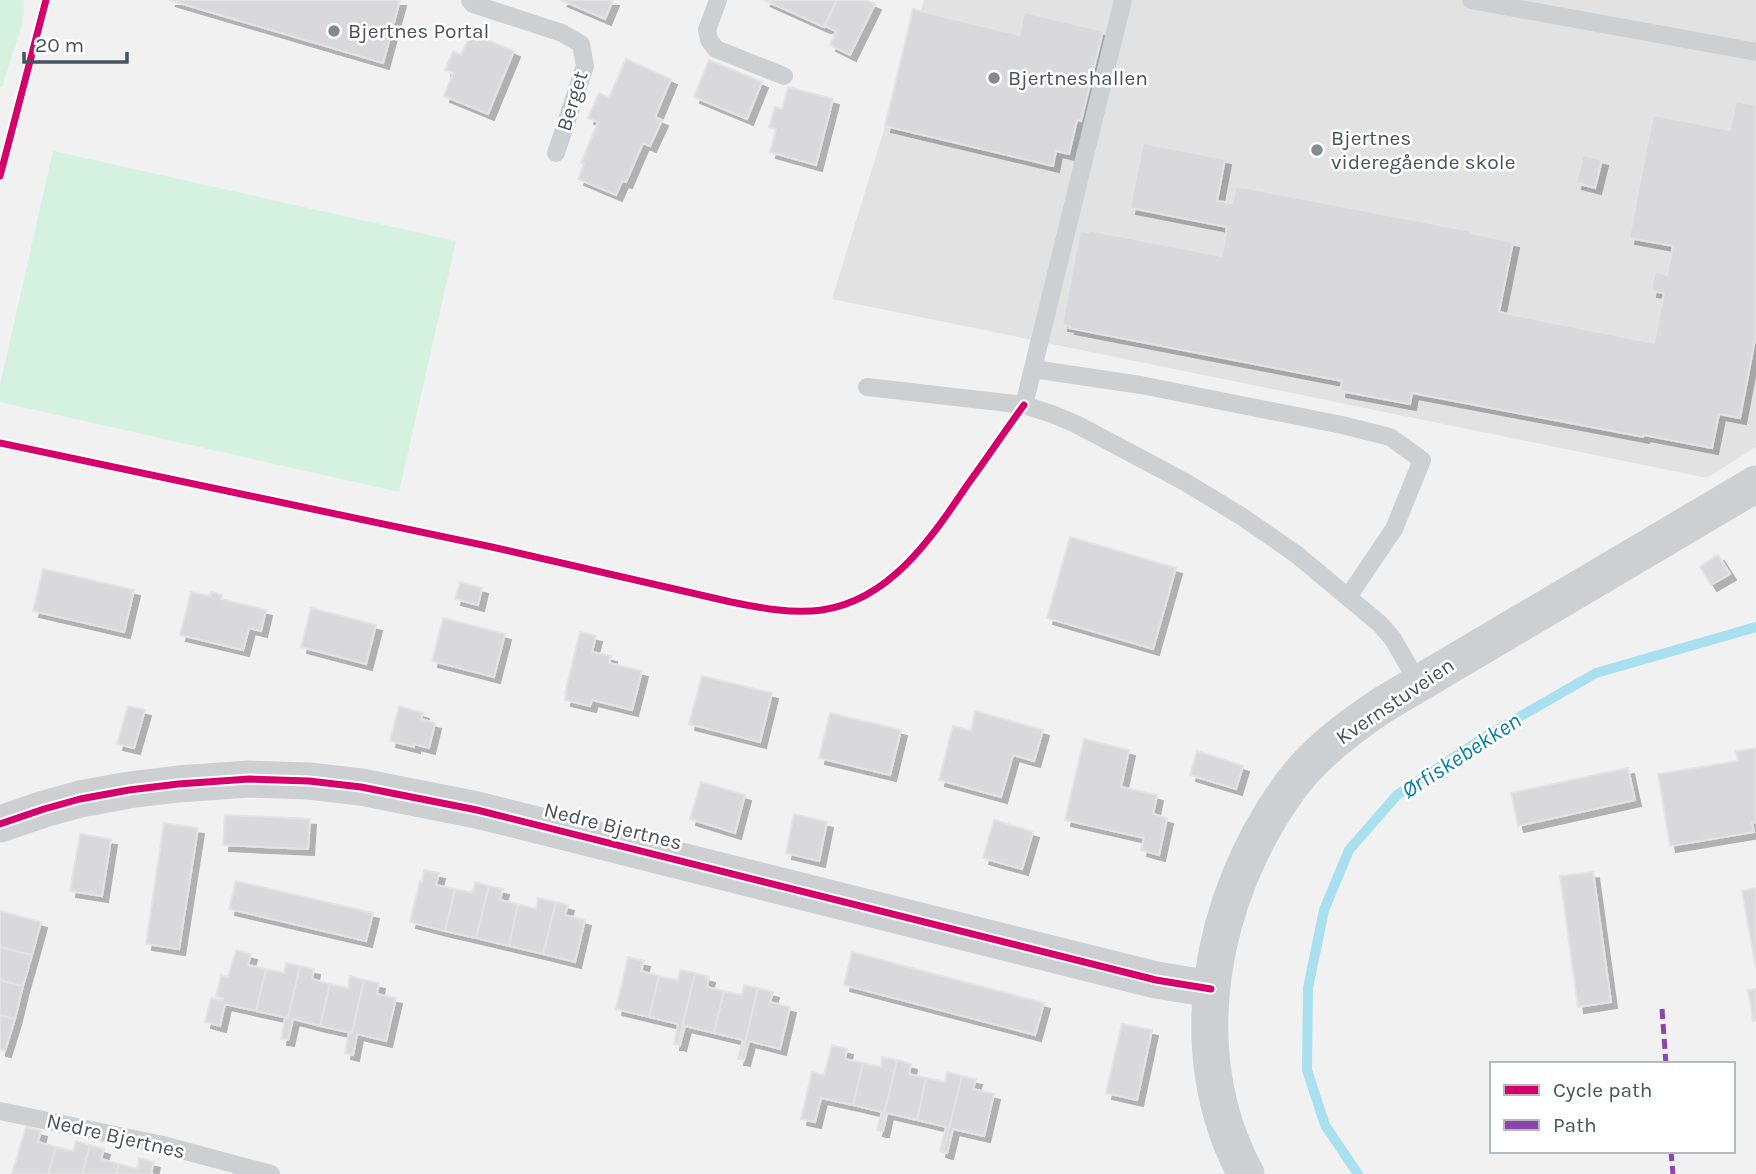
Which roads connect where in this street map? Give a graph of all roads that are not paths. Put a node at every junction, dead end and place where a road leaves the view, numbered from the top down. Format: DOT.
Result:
graph roads {
  1 [pos="470,0"];
  2 [pos="718,0"];
  3 [pos="1123,0"];
  4 [pos="1471,0"];
  5 [pos="1756,52"];
  6 [pos="784,76"];
  7 [pos="555,153"];
  8 [pos="1033,369"];
  9 [pos="867,387"];
  10 [pos="1024,405"];
  11 [pos="1756,484"];
  12 [pos="1348,597"];
  13 [pos="1418,683"];
  14 [pos="0,824"];
  15 [pos="1211,989"];
  16 [pos="0,1111"];
  17 [pos="271,1174"];
  18 [pos="1246,1174"];
  1 -- 7 [label="lane, Berget"];
  2 -- 6 [label="lane"];
  3 -- 8 [label="lane"];
  4 -- 5 [label="lane"];
  8 -- 10 [label="lane"];
  8 -- 12 [label="lane"];
  9 -- 10 [label="lane"];
  10 -- 12 [label="lane"];
  11 -- 13 [label="street, Kvernstuveien"];
  12 -- 13 [label="lane"];
  13 -- 15 [label="street, Kvernstuveien"];
  14 -- 15 [label="street, Nedre Bjertnes"];
  15 -- 18 [label="street, Kvernstuveien"];
  16 -- 17 [label="lane, Nedre Bjertnes"];
}
